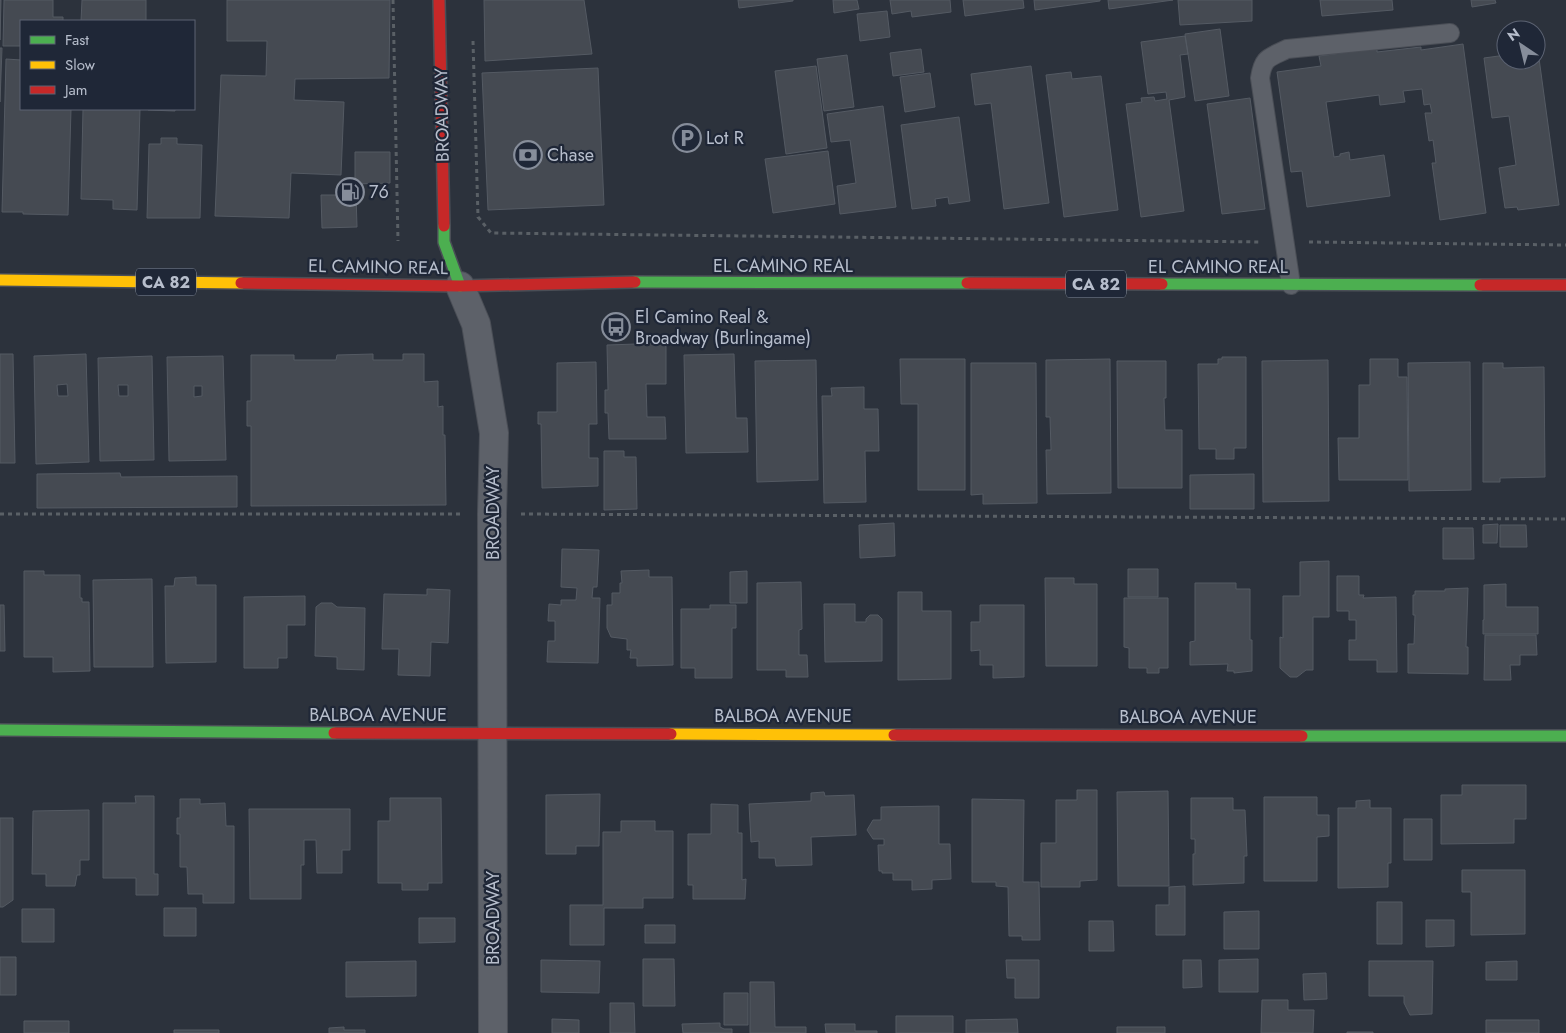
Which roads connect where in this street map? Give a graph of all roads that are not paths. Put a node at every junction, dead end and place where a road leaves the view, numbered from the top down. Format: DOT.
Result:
graph roads {
  1 [pos="439,0"];
  2 [pos="1450,33"];
  3 [pos="0,280"];
  4 [pos="1291,285"];
  5 [pos="1566,285"];
  6 [pos="460,286"];
  7 [pos="0,730"];
  8 [pos="493,734"];
  9 [pos="1566,736"];
  10 [pos="493,1033"];
  1 -- 6 [label="main road, BROADWAY"];
  2 -- 4 [label="lane"];
  3 -- 6 [label="main road, EL CAMINO REAL / CA 82"];
  4 -- 5 [label="main road, EL CAMINO REAL / CA 82"];
  4 -- 6 [label="main road, EL CAMINO REAL / CA 82"];
  6 -- 8 [label="street, BROADWAY"];
  7 -- 8 [label="main road, BALBOA AVENUE"];
  8 -- 9 [label="main road, BALBOA AVENUE"];
  8 -- 10 [label="street, BROADWAY"];
}
